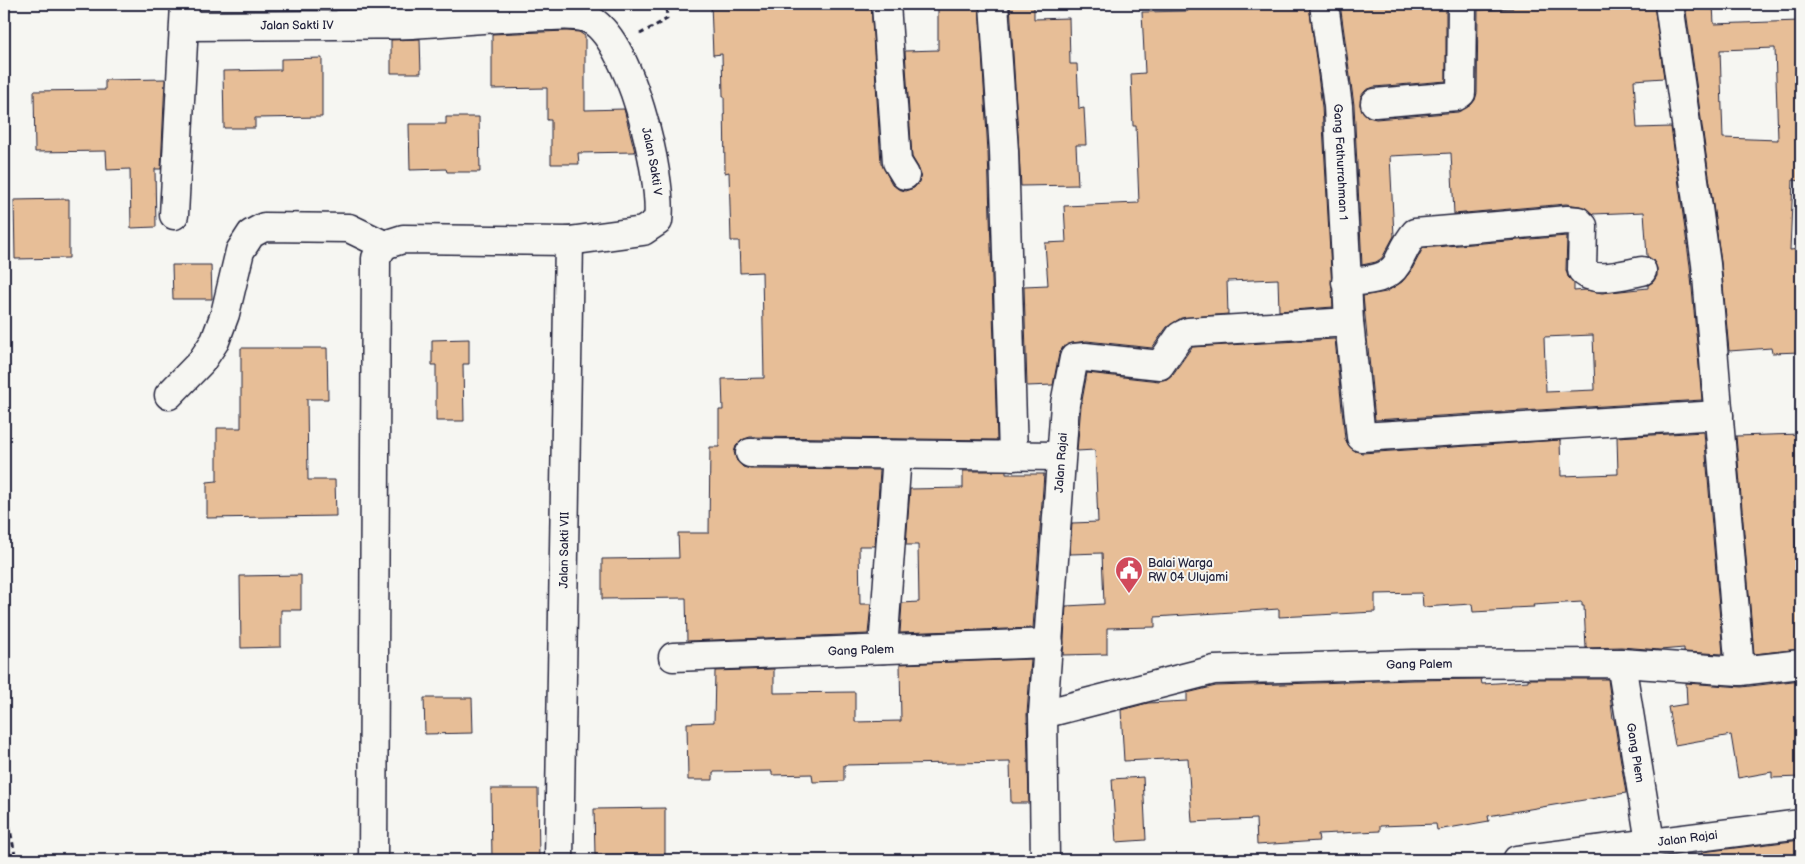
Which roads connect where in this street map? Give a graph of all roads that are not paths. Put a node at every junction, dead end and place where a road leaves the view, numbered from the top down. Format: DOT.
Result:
graph roads {
  1 [pos="886,4"];
  2 [pos="994,4"];
  3 [pos="1324,4"];
  4 [pos="1462,4"];
  5 [pos="1669,4"];
  6 [pos="409,14"];
  7 [pos="185,15"];
  8 [pos="1375,103"];
  9 [pos="905,174"];
  10 [pos="174,215"];
  11 [pos="568,241"];
  12 [pos="384,245"];
  13 [pos="1642,271"];
  14 [pos="1346,282"];
  15 [pos="1349,322"];
  16 [pos="169,395"];
  17 [pos="1719,415"];
  18 [pos="750,453"];
  19 [pos="897,454"];
  20 [pos="1013,456"];
  21 [pos="1060,456"];
  22 [pos="1049,643"];
  23 [pos="883,649"];
  24 [pos="673,657"];
  25 [pos="1621,663"];
  26 [pos="1801,664"];
  27 [pos="1740,671"];
  28 [pos="1043,714"];
  29 [pos="1801,824"];
  30 [pos="1650,842"];
  31 [pos="373,860"];
  32 [pos="559,860"];
  33 [pos="1045,860"];
  34 [pos="1517,860"];
  1 -- 9 [label="street"];
  2 -- 20 [label="street"];
  3 -- 14 [label="street, Gang Fathurrahman 1"];
  4 -- 8 [label="street"];
  5 -- 17 [label="street"];
  6 -- 7 [label="street, Jalan Sakti IV"];
  6 -- 11 [label="street, Jalan Sakti V"];
  7 -- 10 [label="street"];
  11 -- 12 [label="street, Jalan Sakti V"];
  11 -- 32 [label="street, Jalan Sakti VII"];
  12 -- 16 [label="street"];
  12 -- 31 [label="street"];
  13 -- 14 [label="street"];
  14 -- 15 [label="street, Gang Fathurrahman 1"];
  15 -- 17 [label="street, Gang Fathurrahman 1"];
  15 -- 21 [label="street, Jalan Rajai"];
  17 -- 27 [label="street"];
  18 -- 19 [label="street"];
  19 -- 20 [label="street"];
  19 -- 23 [label="street"];
  20 -- 21 [label="street"];
  21 -- 22 [label="street, Jalan Rajai"];
  22 -- 23 [label="street, Gang Palem"];
  22 -- 28 [label="street, Jalan Rajai"];
  23 -- 24 [label="street, Gang Palem"];
  25 -- 27 [label="street, Gang Palem"];
  25 -- 28 [label="street, Gang Palem"];
  25 -- 30 [label="street, Gang Plem"];
  26 -- 27 [label="street, Gang Palem"];
  28 -- 33 [label="street, Jalan Rajai"];
  29 -- 30 [label="street, Jalan Rajai"];
  30 -- 34 [label="street, Jalan Rajai"];
}
